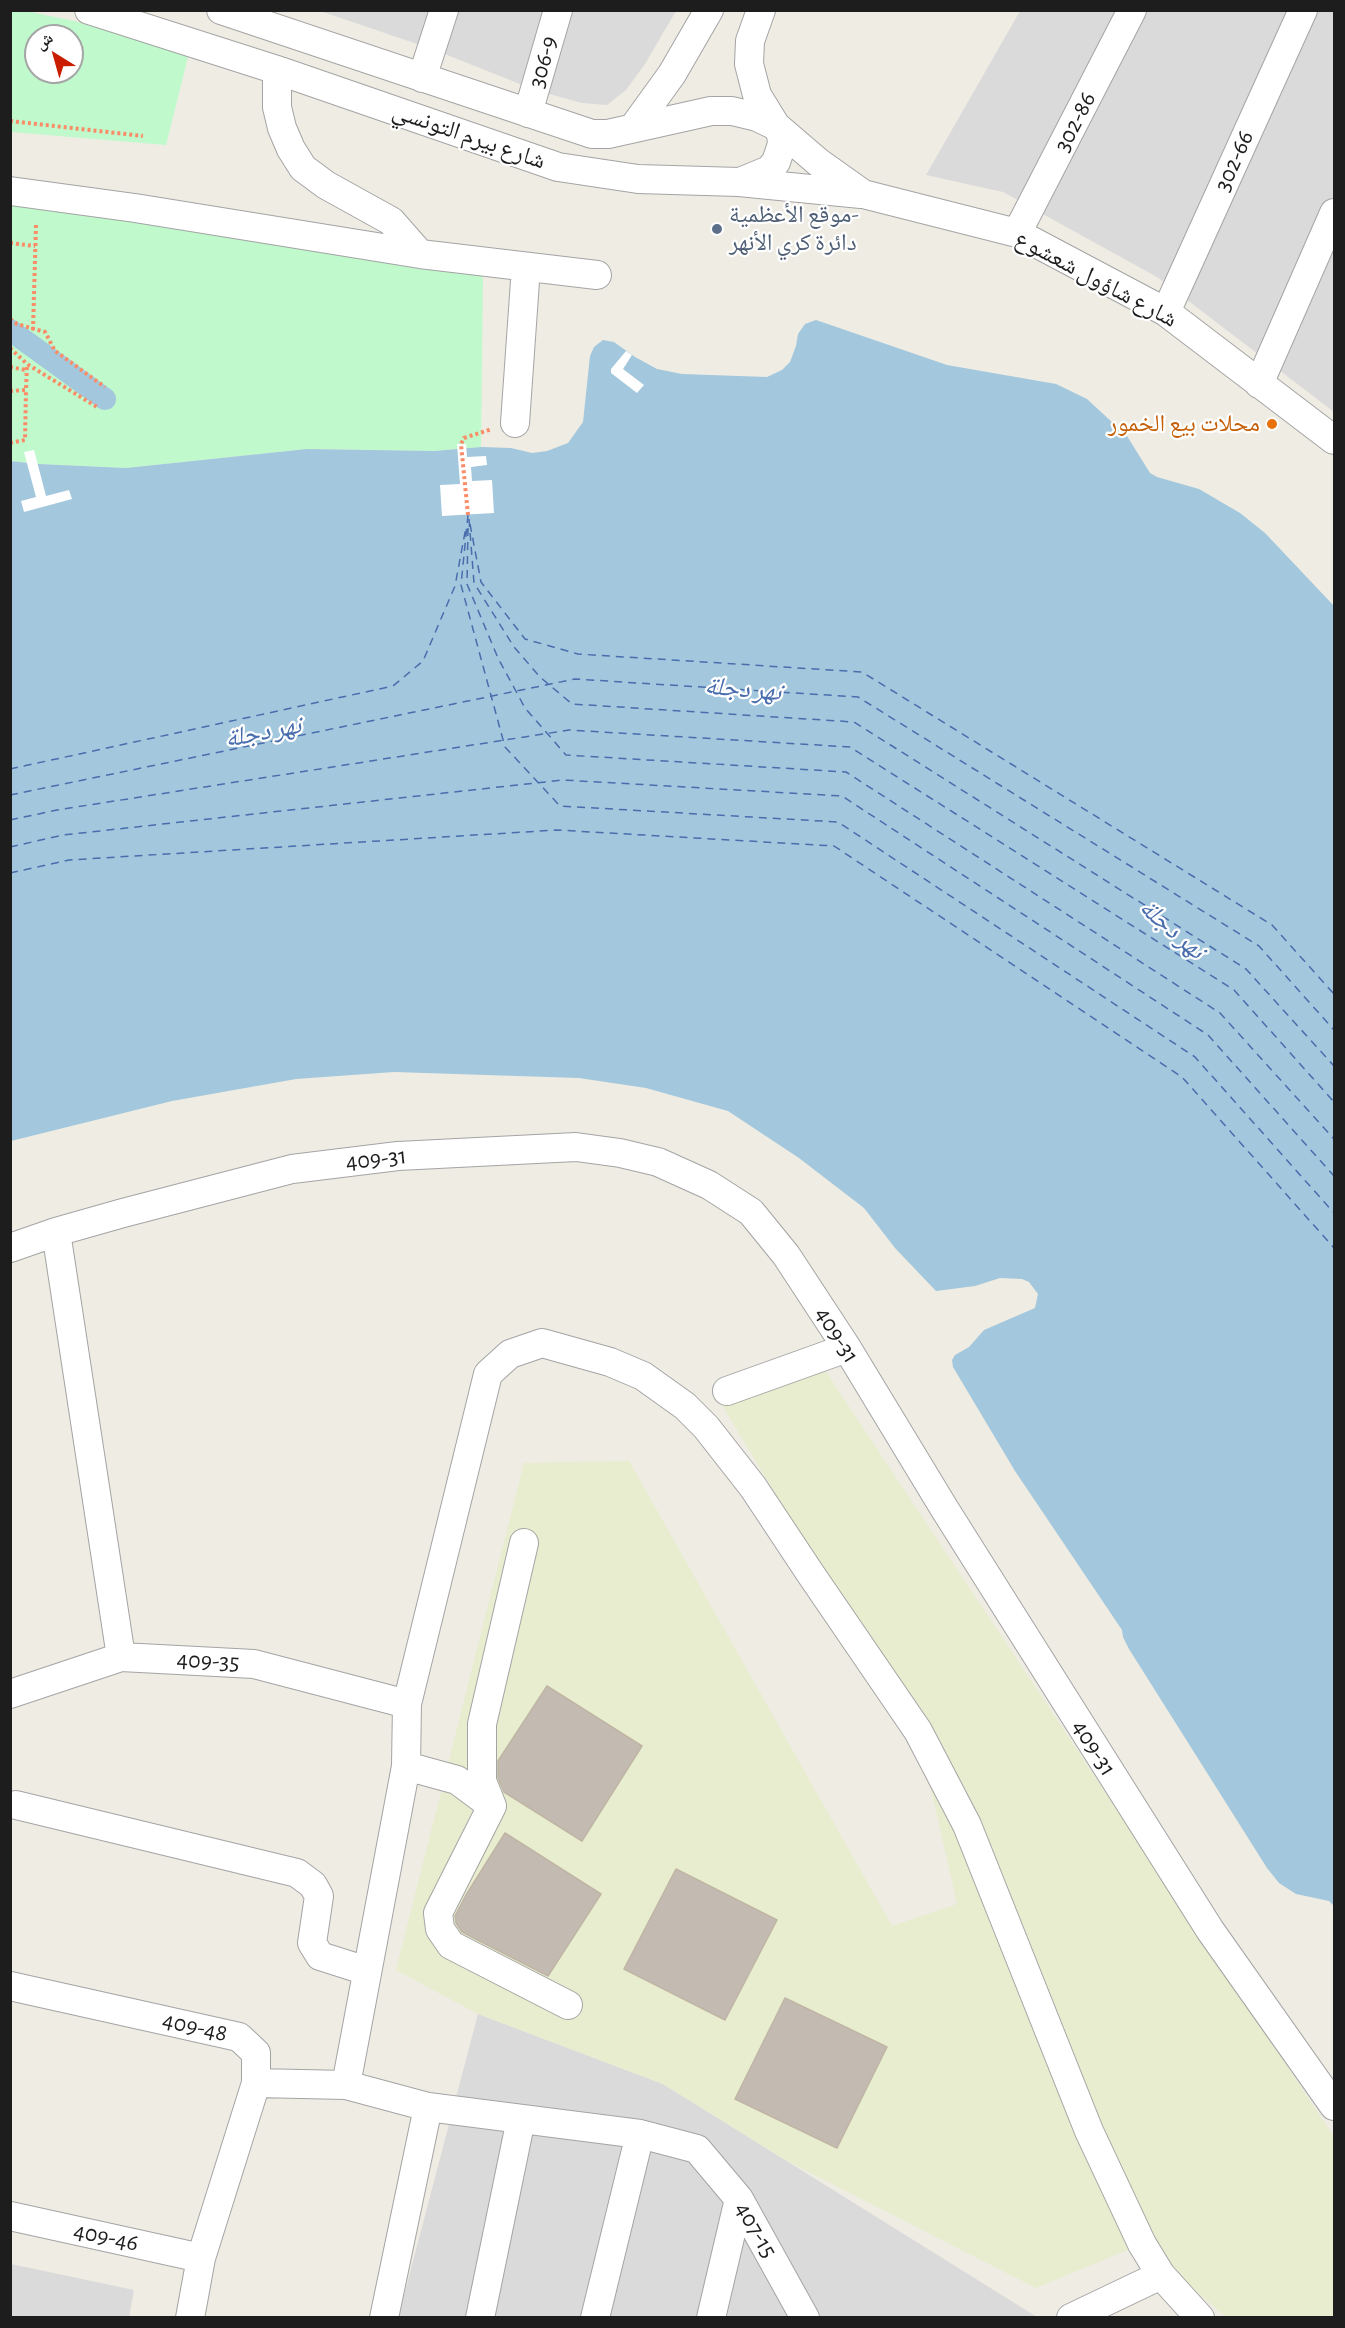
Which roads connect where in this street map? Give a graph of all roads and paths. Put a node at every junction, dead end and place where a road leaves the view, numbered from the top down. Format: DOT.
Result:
graph roads {
  1 [pos="89,10"];
  2 [pos="221,10"];
  3 [pos="444,10"];
  4 [pos="558,10"];
  5 [pos="709,10"];
  6 [pos="761,10"];
  7 [pos="1132,10"];
  8 [pos="1303,10"];
  9 [pos="283,20"];
  10 [pos="277,70"];
  11 [pos="422,78"];
  12 [pos="528,113"];
  13 [pos="10,121"];
  14 [pos="776,126"];
  15 [pos="633,128"];
  16 [pos="143,136"];
  17 [pos="739,182"];
  18 [pos="10,191"];
  19 [pos="863,194"];
  20 [pos="1335,213"];
  21 [pos="36,225"];
  22 [pos="1017,233"];
  23 [pos="10,243"];
  24 [pos="35,246"];
  25 [pos="420,254"];
  26 [pos="526,267"];
  27 [pos="597,275"];
  28 [pos="1166,312"];
  29 [pos="10,319"];
  30 [pos="33,330"];
  31 [pos="10,348"];
  32 [pos="27,364"];
  33 [pos="10,367"];
  34 [pos="26,370"];
  35 [pos="1259,384"];
  36 [pos="105,387"];
  37 [pos="26,390"];
  38 [pos="10,391"];
  39 [pos="97,407"];
  40 [pos="515,423"];
  41 [pos="1333,434"];
  42 [pos="10,443"];
  43 [pos="468,515"];
  44 [pos="56,1232"];
  45 [pos="10,1248"];
  46 [pos="847,1348"];
  47 [pos="726,1391"];
  48 [pos="524,1543"];
  49 [pos="121,1657"];
  50 [pos="10,1694"];
  51 [pos="407,1704"];
  52 [pos="406,1766"];
  53 [pos="16,1805"];
  54 [pos="492,1806"];
  55 [pos="367,1971"];
  56 [pos="10,1986"];
  57 [pos="568,2005"];
  58 [pos="256,2083"];
  59 [pos="346,2085"];
  60 [pos="1335,2106"];
  61 [pos="428,2107"];
  62 [pos="521,2119"];
  63 [pos="640,2134"];
  64 [pos="739,2199"];
  65 [pos="10,2217"];
  66 [pos="201,2258"];
  67 [pos="1161,2274"];
  68 [pos="190,2318"];
  69 [pos="384,2318"];
  70 [pos="480,2318"];
  71 [pos="595,2318"];
  72 [pos="711,2318"];
  73 [pos="805,2318"];
  74 [pos="1071,2318"];
  75 [pos="1200,2318"];
  1 -- 10 [label="street, شارع بيرم التونسي"];
  2 -- 9 [label="street, شارع بيرم التونسي"];
  3 -- 11 [label="street"];
  4 -- 12 [label="street, 306-9"];
  5 -- 15 [label="street"];
  6 -- 14 [label="street"];
  7 -- 22 [label="street, 302-86"];
  8 -- 28 [label="street, 302-66"];
  9 -- 11 [label="street, شارع بيرم التونسي"];
  10 -- 17 [label="street, شارع بيرم التونسي"];
  10 -- 25 [label="street"];
  11 -- 12 [label="street, شارع بيرم التونسي"];
  12 -- 15 [label="street, شارع بيرم التونسي"];
  13 -- 16 [label="path"];
  14 -- 15 [label="street, شارع بيرم التونسي"];
  14 -- 17 [label="street"];
  14 -- 19 [label="street, شارع شاؤول شعشوع"];
  17 -- 19 [label="street, شارع بيرم التونسي"];
  18 -- 25 [label="street"];
  19 -- 22 [label="street, شارع شاؤول شعشوع"];
  20 -- 35 [label="street"];
  21 -- 24 [label="path"];
  22 -- 28 [label="street, شارع شاؤول شعشوع"];
  23 -- 24 [label="path"];
  24 -- 30 [label="path"];
  25 -- 26 [label="street"];
  26 -- 27 [label="street"];
  26 -- 40 [label="street"];
  28 -- 35 [label="street, شارع شاؤول شعشوع"];
  29 -- 30 [label="path"];
  30 -- 36 [label="path"];
  31 -- 32 [label="path"];
  32 -- 34 [label="path"];
  32 -- 39 [label="path"];
  33 -- 34 [label="path"];
  34 -- 37 [label="path"];
  35 -- 41 [label="street, شارع شاؤول شعشوع"];
  37 -- 38 [label="path"];
  37 -- 42 [label="path"];
  40 -- 43 [label="path"];
  44 -- 45 [label="street, 409-31"];
  44 -- 46 [label="street, 409-31"];
  44 -- 49 [label="street"];
  46 -- 47 [label="street"];
  46 -- 60 [label="street, 409-31"];
  48 -- 54 [label="street"];
  49 -- 50 [label="street, 409-35"];
  49 -- 51 [label="street, 409-35"];
  51 -- 52 [label="street"];
  51 -- 67 [label="street"];
  52 -- 54 [label="street"];
  52 -- 55 [label="street"];
  53 -- 55 [label="street"];
  54 -- 57 [label="street"];
  55 -- 59 [label="street"];
  56 -- 58 [label="street, 409-48"];
  58 -- 59 [label="street"];
  58 -- 66 [label="street, 409-48"];
  59 -- 61 [label="street"];
  61 -- 62 [label="street"];
  61 -- 69 [label="street"];
  62 -- 63 [label="street"];
  62 -- 70 [label="street"];
  63 -- 64 [label="street, 407-15"];
  63 -- 71 [label="street"];
  64 -- 72 [label="street"];
  64 -- 73 [label="street, 407-15"];
  65 -- 66 [label="street, 409-46"];
  66 -- 68 [label="street, 409-48"];
  67 -- 74 [label="street"];
  67 -- 75 [label="street"];
}
